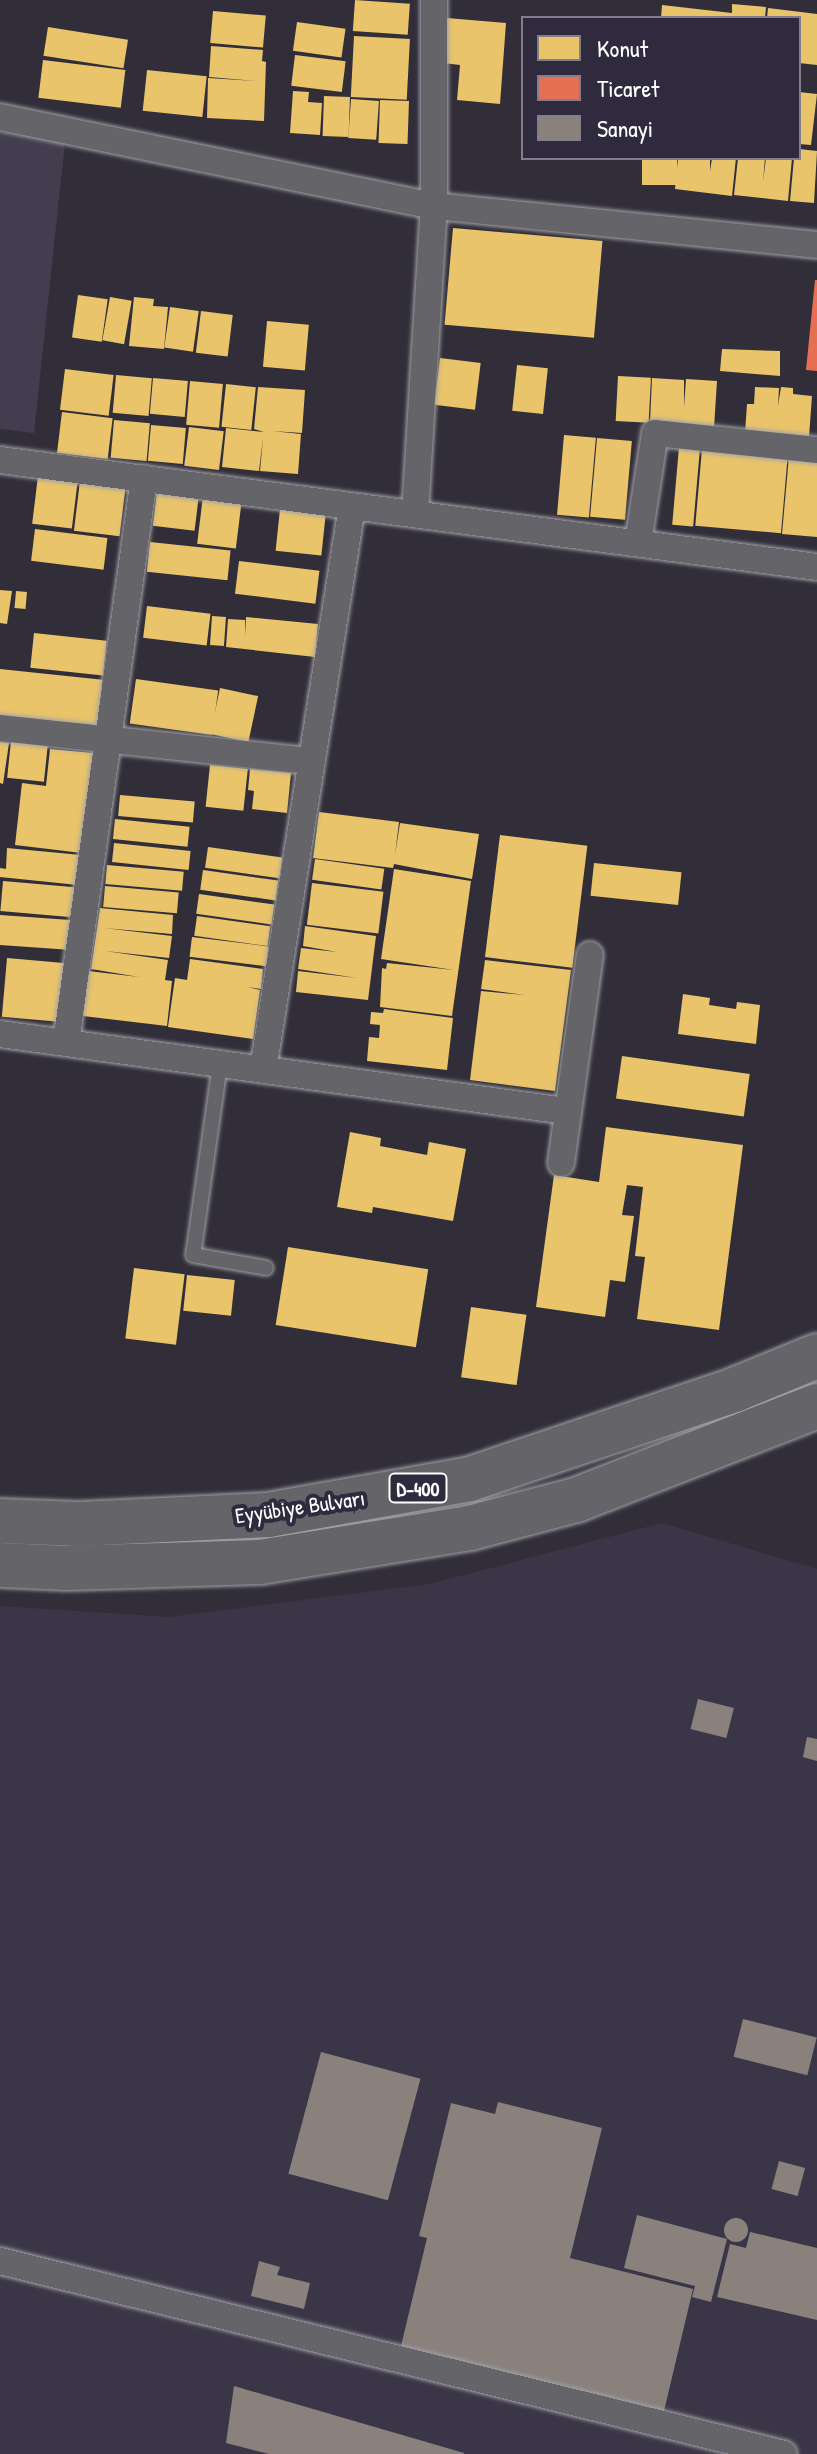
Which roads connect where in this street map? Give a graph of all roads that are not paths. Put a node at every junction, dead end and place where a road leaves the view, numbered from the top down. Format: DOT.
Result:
graph roads {
  1 [pos="434,0"];
  2 [pos="0,117"];
  3 [pos="434,206"];
  4 [pos="817,245"];
  5 [pos="817,450"];
  6 [pos="0,460"];
  7 [pos="144,478"];
  8 [pos="352,506"];
  9 [pos="415,514"];
  10 [pos="638,543"];
  11 [pos="817,567"];
  12 [pos="0,728"];
  13 [pos="109,741"];
  14 [pos="310,761"];
  15 [pos="590,955"];
  16 [pos="0,1034"];
  17 [pos="66,1043"];
  18 [pos="220,1064"];
  19 [pos="263,1070"];
  20 [pos="566,1111"];
  21 [pos="561,1163"];
  22 [pos="266,1268"];
  23 [pos="817,1356"];
  24 [pos="817,1406"];
  25 [pos="0,1521"];
  26 [pos="0,1565"];
  27 [pos="0,2261"];
  28 [pos="784,2454"];
  1 -- 3 [label="street"];
  2 -- 3 [label="street"];
  3 -- 4 [label="street"];
  3 -- 9 [label="street"];
  5 -- 10 [label="street"];
  6 -- 7 [label="street"];
  7 -- 8 [label="street"];
  7 -- 13 [label="street"];
  8 -- 9 [label="street"];
  8 -- 14 [label="street"];
  9 -- 10 [label="street"];
  10 -- 11 [label="street"];
  12 -- 13 [label="street"];
  13 -- 14 [label="street"];
  13 -- 17 [label="street"];
  14 -- 19 [label="street"];
  15 -- 20 [label="street"];
  16 -- 17 [label="street"];
  17 -- 18 [label="street"];
  18 -- 19 [label="street"];
  18 -- 22 [label="lane"];
  19 -- 20 [label="street"];
  20 -- 21 [label="street"];
  23 -- 25 [label="highway, Eyyübiye Bulvarı / D-400"];
  24 -- 26 [label="highway, D-400"];
  27 -- 28 [label="street"];
}
